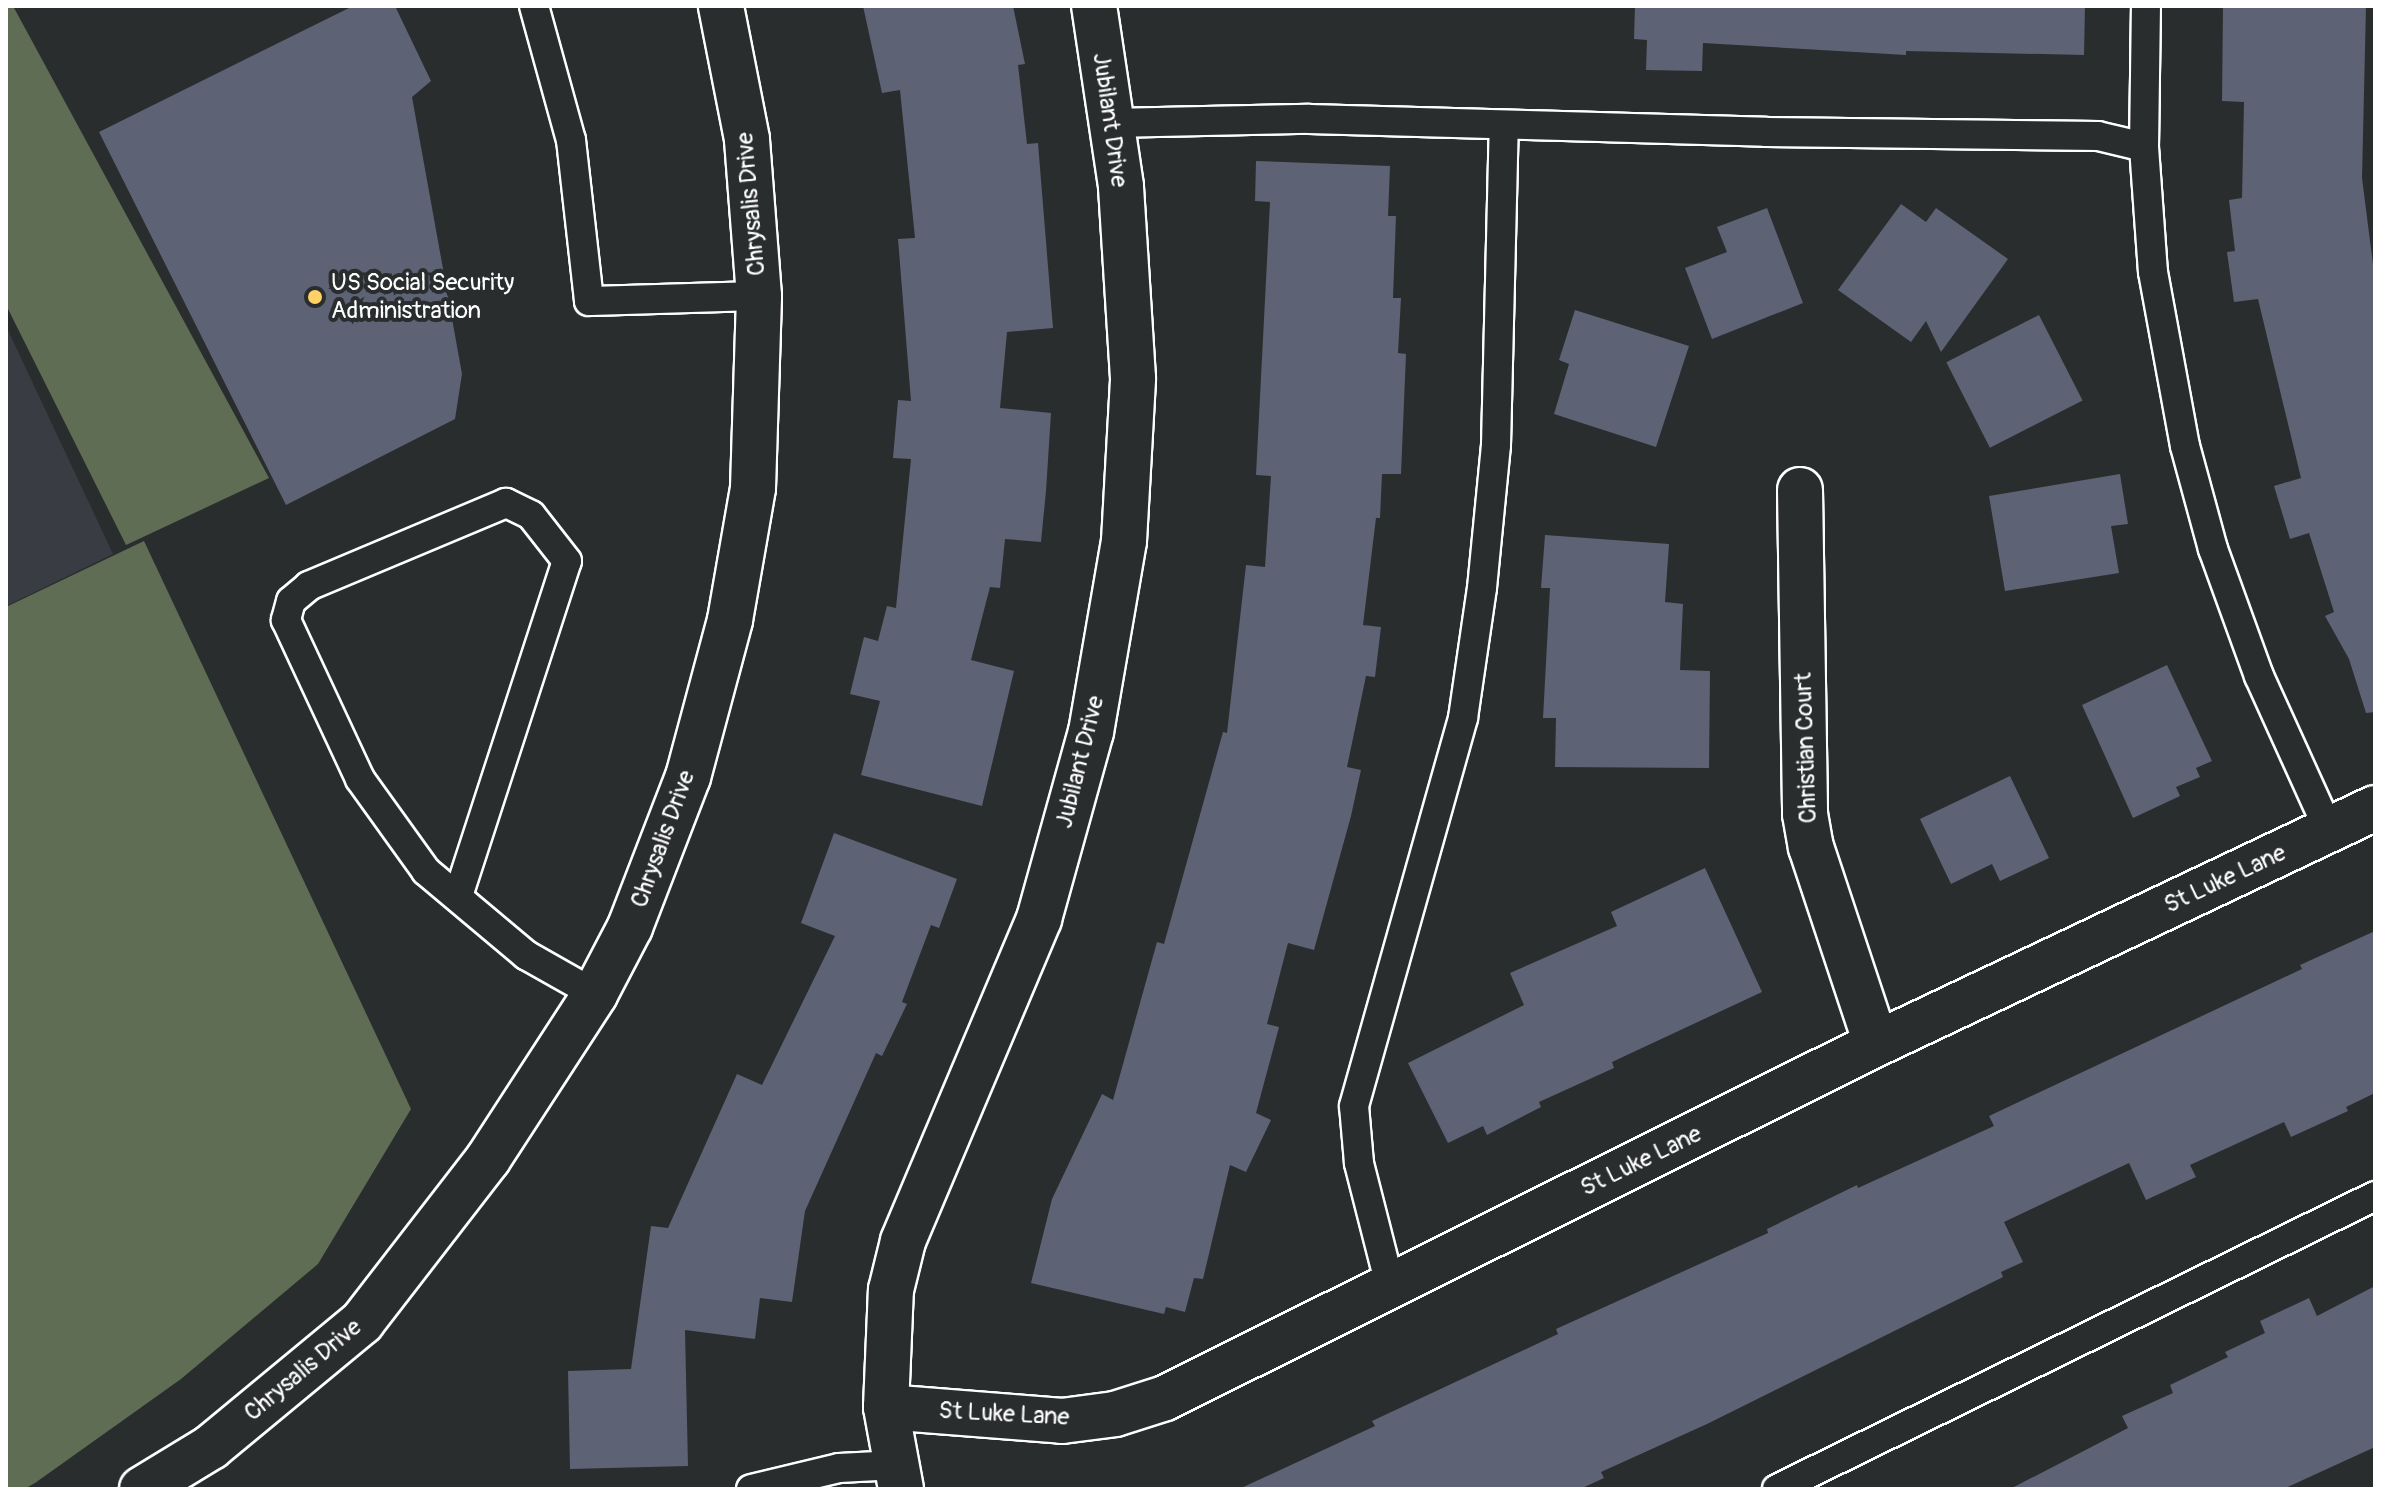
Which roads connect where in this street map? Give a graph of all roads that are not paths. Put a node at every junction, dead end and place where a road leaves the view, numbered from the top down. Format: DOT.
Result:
graph roads {
  1 [pos="534,6"];
  2 [pos="721,6"];
  3 [pos="1094,6"];
  4 [pos="2146,6"];
  5 [pos="1111,123"];
  6 [pos="1504,126"];
  7 [pos="2144,147"];
  8 [pos="759,296"];
  9 [pos="1800,490"];
  10 [pos="2375,808"];
  11 [pos="2329,830"];
  12 [pos="458,896"];
  13 [pos="595,994"];
  14 [pos="1876,1044"];
  15 [pos="2375,1196"];
  16 [pos="1390,1285"];
  17 [pos="886,1407"];
  18 [pos="899,1477"];
  19 [pos="142,1489"];
  20 [pos="751,1489"];
  21 [pos="1777,1489"];
  1 -- 8 [label="lane"];
  2 -- 8 [label="street, Chrysalis Drive"];
  3 -- 5 [label="street, Jubilant Drive"];
  4 -- 7 [label="lane"];
  5 -- 6 [label="lane"];
  5 -- 17 [label="street, Jubilant Drive"];
  6 -- 7 [label="lane"];
  6 -- 16 [label="lane"];
  7 -- 11 [label="lane"];
  8 -- 13 [label="street, Chrysalis Drive"];
  9 -- 14 [label="street, Christian Court"];
  10 -- 11 [label="street, St Luke Lane"];
  11 -- 14 [label="street, St Luke Lane"];
  12 -- 12 [label="lane"];
  12 -- 13 [label="lane"];
  13 -- 19 [label="street, Chrysalis Drive"];
  14 -- 16 [label="street, St Luke Lane"];
  15 -- 21 [label="lane"];
  16 -- 17 [label="street, St Luke Lane"];
  17 -- 18 [label="street, Jubilant Drive"];
  18 -- 20 [label="lane"];
}
